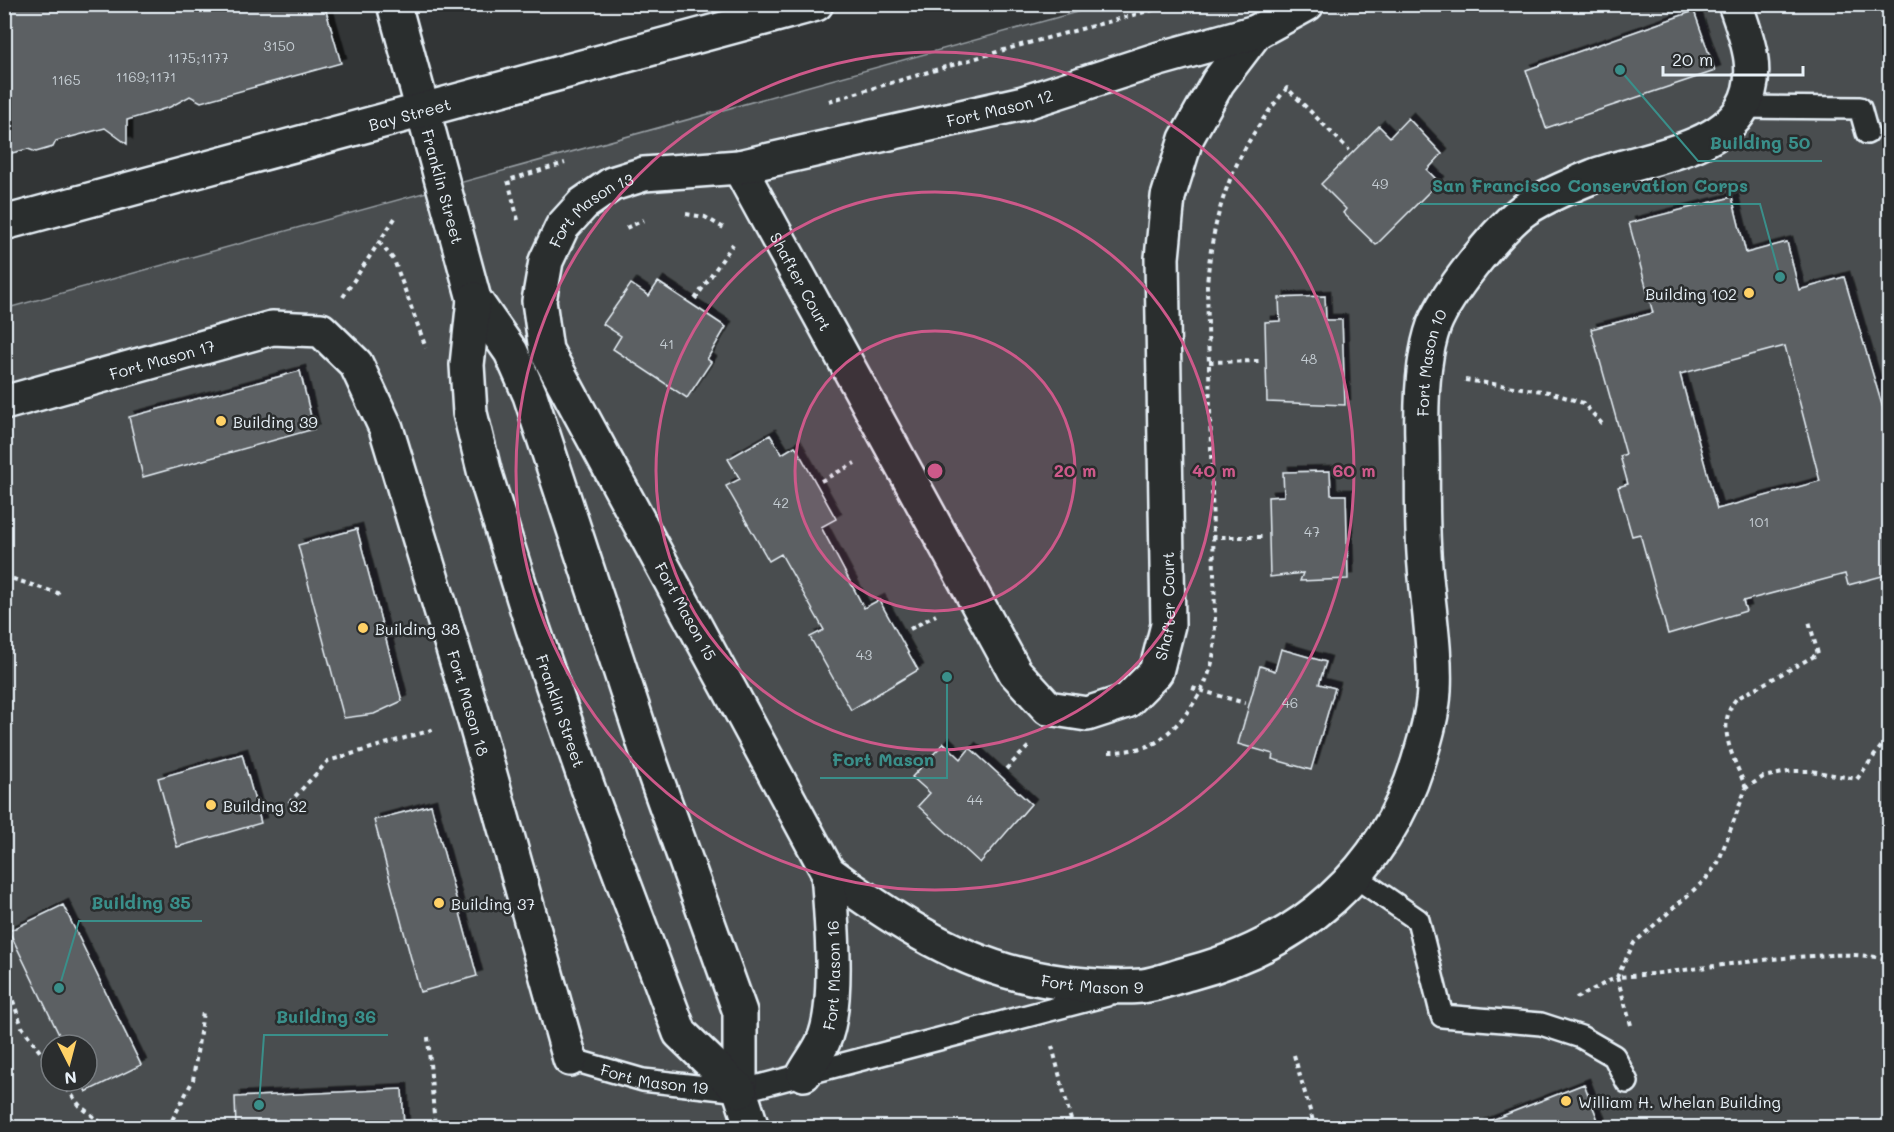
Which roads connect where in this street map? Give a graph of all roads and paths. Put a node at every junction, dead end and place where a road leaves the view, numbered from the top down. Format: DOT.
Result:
graph roads {
  1 [pos="394,4"];
  2 [pos="816,4"];
  3 [pos="1307,4"];
  4 [pos="1735,4"];
  5 [pos="1256,32"];
  6 [pos="1743,108"];
  7 [pos="423,111"];
  8 [pos="1867,134"];
  9 [pos="1349,150"];
  10 [pos="739,167"];
  11 [pos="675,213"];
  12 [pos="397,215"];
  13 [pos="647,219"];
  14 [pos="4,223"];
  15 [pos="622,229"];
  16 [pos="725,229"];
  17 [pos="737,238"];
  18 [pos="474,299"];
  19 [pos="695,299"];
  20 [pos="321,330"];
  21 [pos="546,350"];
  22 [pos="1260,361"];
  23 [pos="1209,362"];
  24 [pos="1425,375"];
  25 [pos="4,403"];
  26 [pos="1604,426"];
  27 [pos="865,457"];
  28 [pos="821,481"];
  29 [pos="1214,537"];
  30 [pos="1263,537"];
  31 [pos="1206,538"];
  32 [pos="4,576"];
  33 [pos="60,594"];
  34 [pos="1809,621"];
  35 [pos="1189,686"];
  36 [pos="1201,691"];
  37 [pos="1245,703"];
  38 [pos="474,718"];
  39 [pos="1038,736"];
  40 [pos="1890,746"];
  41 [pos="1099,753"];
  42 [pos="1006,769"];
  43 [pos="1746,788"];
  44 [pos="289,803"];
  45 [pos="828,872"];
  46 [pos="1356,877"];
  47 [pos="1890,960"];
  48 [pos="4,975"];
  49 [pos="1617,977"];
  50 [pos="1142,986"];
  51 [pos="1044,1010"];
  52 [pos="203,1012"];
  53 [pos="1541,1024"];
  54 [pos="429,1037"];
  55 [pos="39,1050"];
  56 [pos="1294,1055"];
  57 [pos="570,1059"];
  58 [pos="804,1074"];
  59 [pos="1627,1082"];
  60 [pos="740,1091"];
  61 [pos="70,1093"];
  62 [pos="108,1128"];
  63 [pos="168,1128"];
  64 [pos="435,1128"];
  65 [pos="752,1128"];
  66 [pos="1073,1128"];
  67 [pos="1315,1128"];
  1 -- 7 [label="street, Franklin Street"];
  2 -- 7 [label="street, Bay Street"];
  3 -- 5 [label="street"];
  4 -- 6 [label="street, Fort Mason 10"];
  5 -- 10 [label="street, Fort Mason 12"];
  5 -- 10 [label="street, Shafter Court"];
  6 -- 8 [label="lane"];
  6 -- 24 [label="street, Fort Mason 10"];
  7 -- 14 [label="street, Bay Street"];
  7 -- 18 [label="street, Franklin Street"];
  9 -- 23 [label="path"];
  10 -- 21 [label="street, Fort Mason 13"];
  11 -- 16 [label="path"];
  12 -- 20 [label="path"];
  13 -- 15 [label="path"];
  17 -- 19 [label="path"];
  18 -- 60 [label="street, Franklin Street"];
  18 -- 60 [label="street, Franklin Street"];
  20 -- 25 [label="street, Fort Mason 17"];
  20 -- 38 [label="street, Fort Mason 18"];
  21 -- 45 [label="street, Fort Mason 15"];
  22 -- 23 [label="path"];
  23 -- 29 [label="path"];
  24 -- 26 [label="path"];
  24 -- 46 [label="street, Fort Mason 10"];
  27 -- 28 [label="path"];
  29 -- 30 [label="path"];
  29 -- 31 [label="path"];
  29 -- 36 [label="path"];
  32 -- 33 [label="path"];
  34 -- 43 [label="path"];
  35 -- 36 [label="path"];
  36 -- 37 [label="path"];
  36 -- 41 [label="path"];
  38 -- 44 [label="path"];
  38 -- 57 [label="street, Fort Mason 18"];
  39 -- 42 [label="path"];
  40 -- 43 [label="path"];
  43 -- 49 [label="path"];
  45 -- 50 [label="street, Fort Mason 9"];
  45 -- 58 [label="street, Fort Mason 16"];
  46 -- 50 [label="street, Fort Mason 9"];
  46 -- 53 [label="lane"];
  47 -- 49 [label="path"];
  48 -- 55 [label="path"];
  49 -- 53 [label="path"];
  50 -- 51 [label="lane"];
  51 -- 58 [label="lane"];
  51 -- 66 [label="path"];
  52 -- 63 [label="path"];
  53 -- 59 [label="lane"];
  54 -- 64 [label="path"];
  56 -- 67 [label="path"];
  57 -- 60 [label="lane, Fort Mason 19"];
  58 -- 60 [label="lane"];
  60 -- 65 [label="street, Franklin Street"];
  61 -- 62 [label="path"];
}
